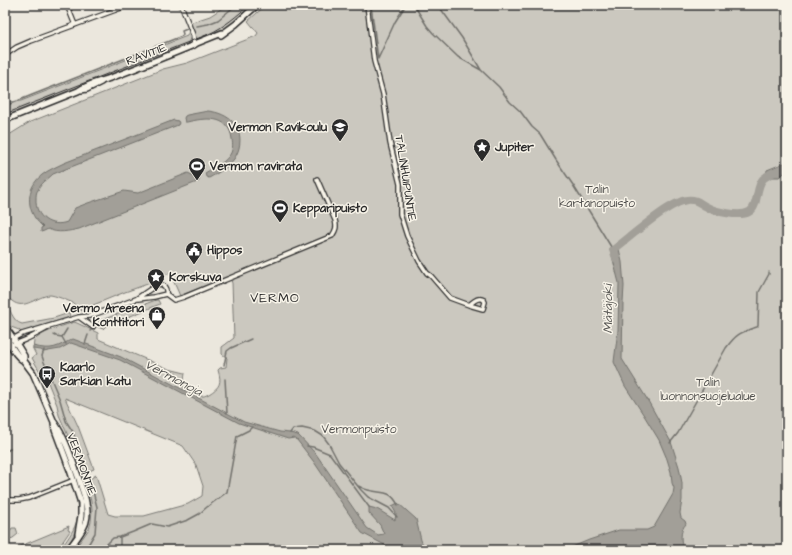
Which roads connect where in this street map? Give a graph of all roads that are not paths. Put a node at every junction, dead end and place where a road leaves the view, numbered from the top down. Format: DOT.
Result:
graph roads {
  1 [pos="67,5"];
  2 [pos="129,5"];
  3 [pos="181,5"];
  4 [pos="257,5"];
  5 [pos="367,5"];
  6 [pos="75,25"];
  7 [pos="194,46"];
  8 [pos="5,55"];
  9 [pos="5,120"];
  10 [pos="317,179"];
  11 [pos="166,294"];
  12 [pos="136,299"];
  13 [pos="469,305"];
  14 [pos="78,317"];
  15 [pos="54,325"];
  16 [pos="5,327"];
  17 [pos="93,328"];
  18 [pos="13,338"];
  19 [pos="9,342"];
  20 [pos="5,346"];
  21 [pos="76,479"];
  22 [pos="5,500"];
  23 [pos="68,550"];
  1 -- 6 [label="street"];
  2 -- 6 [label="street"];
  3 -- 7 [label="street"];
  4 -- 7 [label="street, RAVITIE"];
  5 -- 13 [label="street, TALINHUIPUNTIE"];
  6 -- 8 [label="street"];
  7 -- 9 [label="street, RAVITIE"];
  10 -- 11 [label="street"];
  11 -- 12 [label="street"];
  11 -- 12 [label="street"];
  12 -- 14 [label="street"];
  14 -- 15 [label="street"];
  14 -- 17 [label="street"];
  15 -- 18 [label="street"];
  15 -- 19 [label="street"];
  16 -- 18 [label="street, VERMONTIE"];
  18 -- 19 [label="street, VERMONTIE"];
  19 -- 20 [label="street"];
  19 -- 21 [label="street, VERMONTIE"];
  21 -- 22 [label="street"];
  21 -- 23 [label="street, VERMONTIE"];
}
